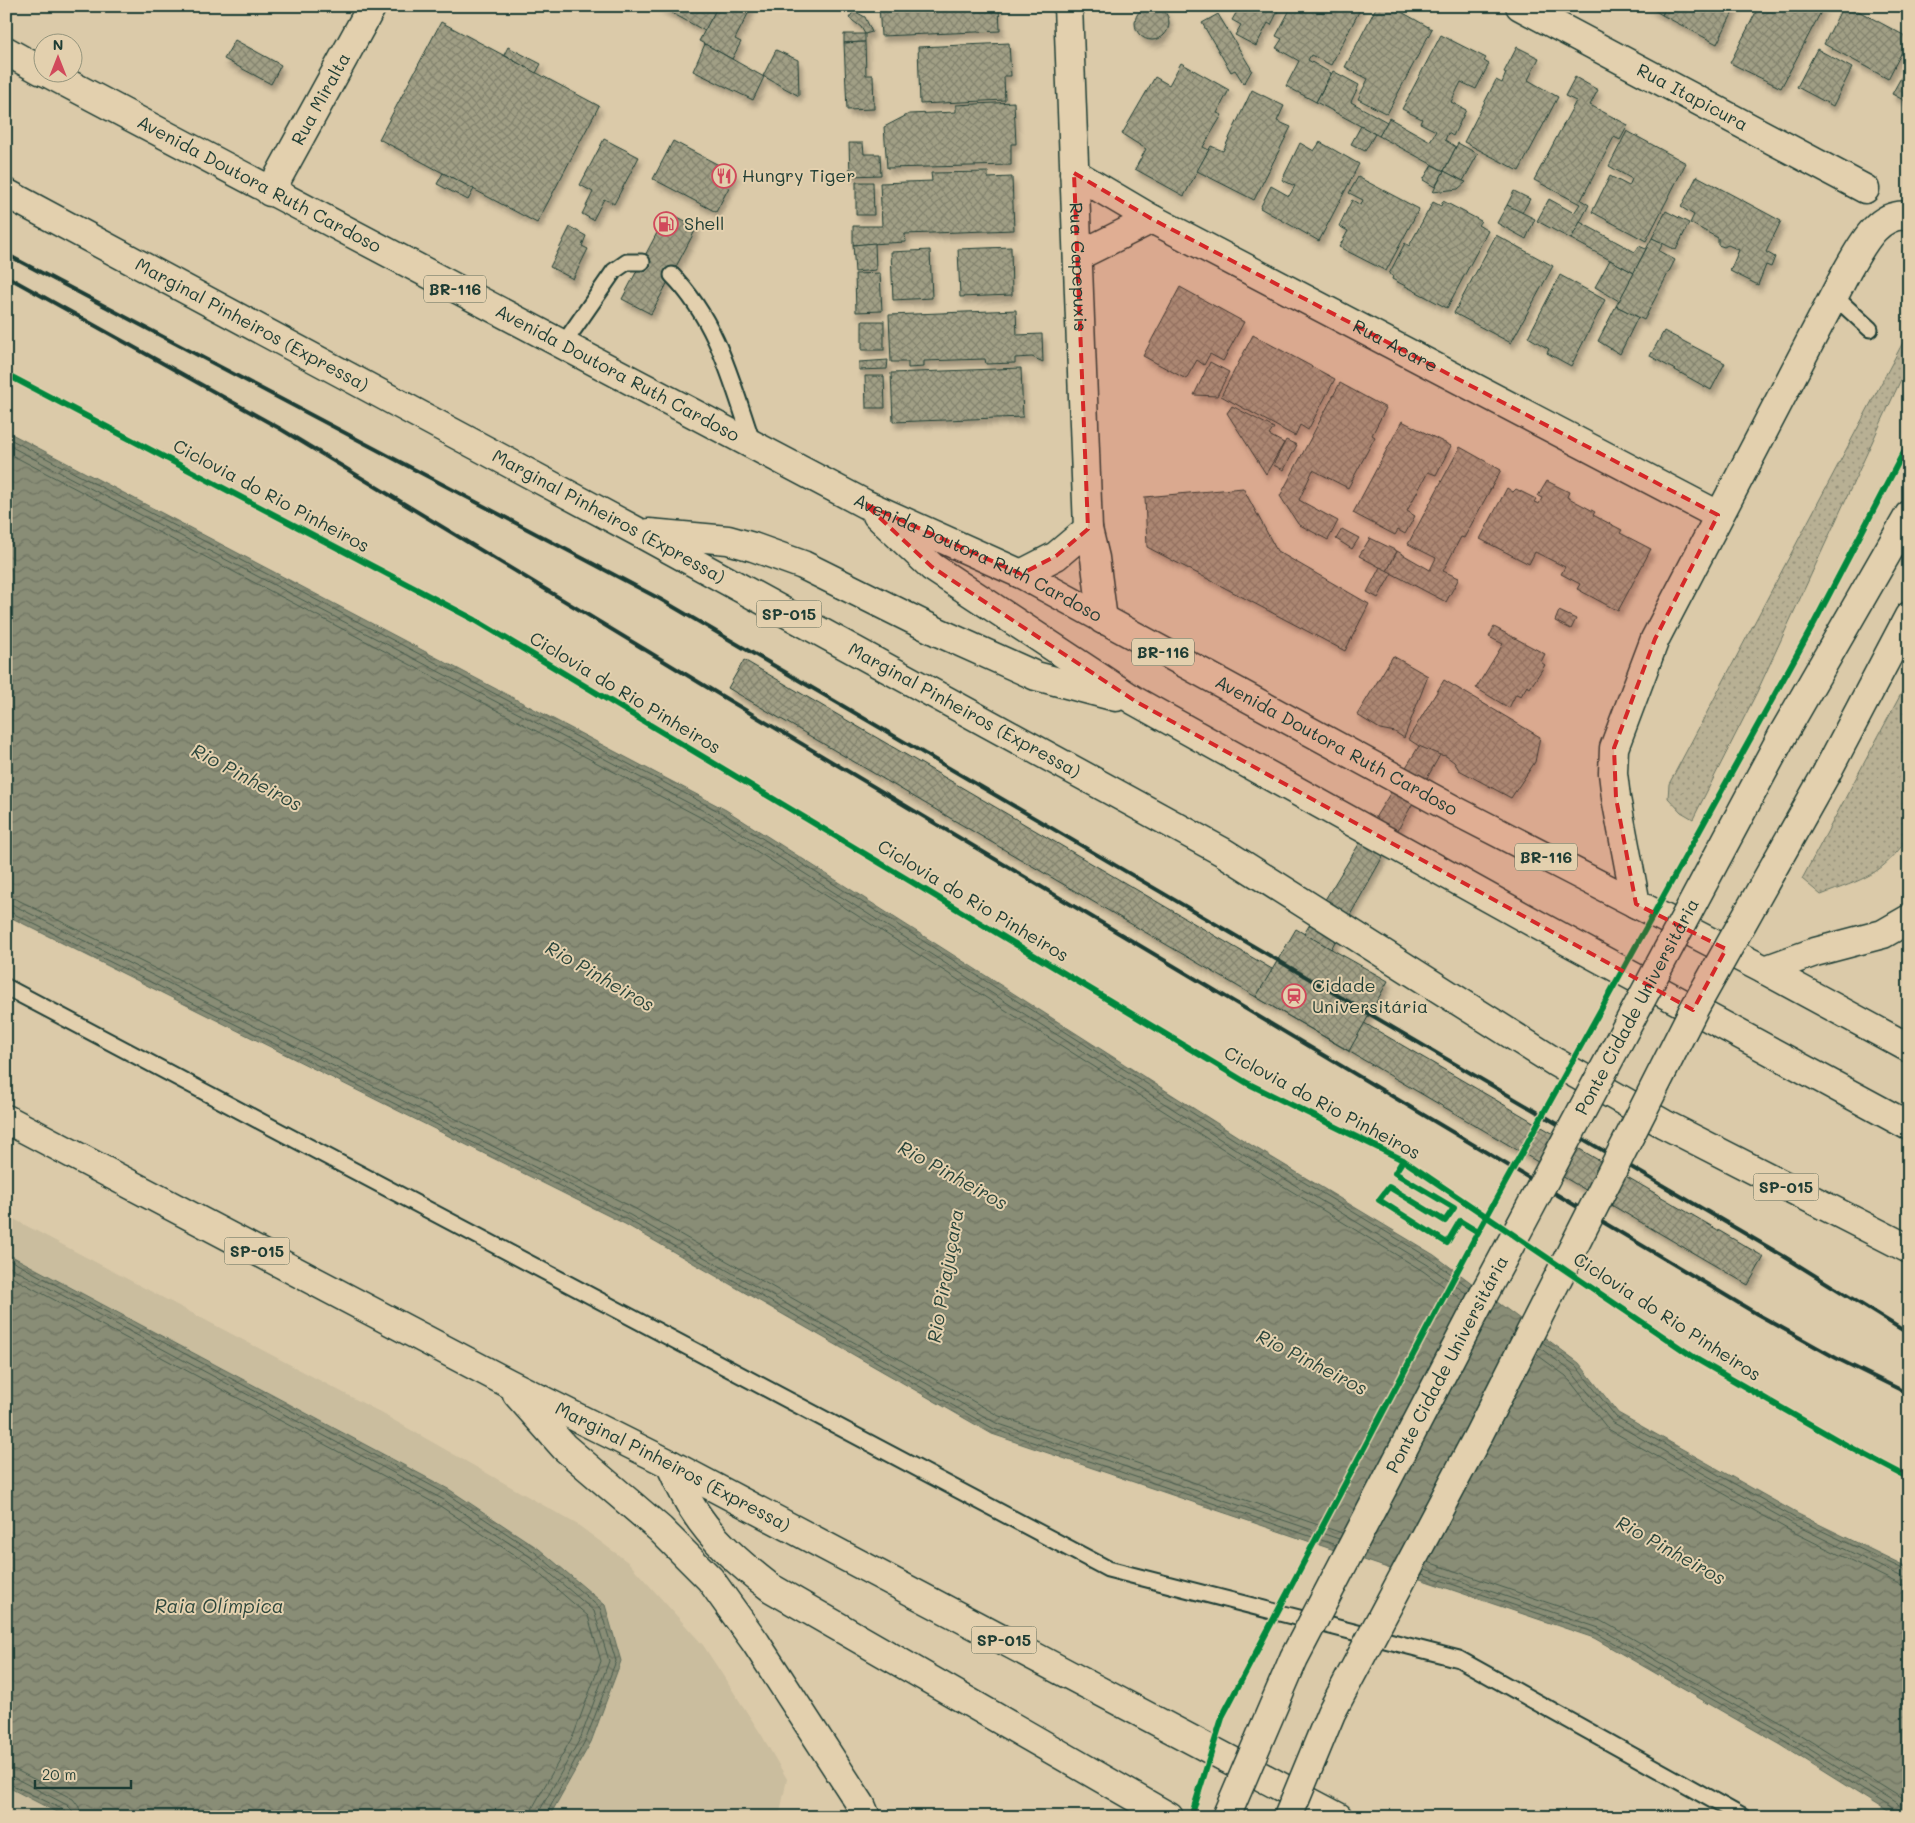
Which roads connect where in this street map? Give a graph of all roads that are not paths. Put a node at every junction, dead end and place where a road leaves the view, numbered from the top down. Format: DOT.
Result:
graph roads {
  1 [pos="372,6"];
  2 [pos="1068,6"];
  3 [pos="1520,6"];
  4 [pos="6,51"];
  5 [pos="32,65"];
  6 [pos="65,82"];
  7 [pos="1074,173"];
  8 [pos="1865,189"];
  9 [pos="270,192"];
  10 [pos="6,193"];
  11 [pos="1909,216"];
  12 [pos="1152,219"];
  13 [pos="1078,256"];
  14 [pos="642,262"];
  15 [pos="672,275"];
  16 [pos="1834,296"];
  17 [pos="1870,328"];
  18 [pos="562,346"];
  19 [pos="753,445"];
  20 [pos="865,504"];
  21 [pos="1718,515"];
  22 [pos="1909,515"];
  23 [pos="1088,529"];
  24 [pos="640,533"];
  25 [pos="1021,574"];
  26 [pos="1909,616"];
  27 [pos="1103,620"];
  28 [pos="1135,702"];
  29 [pos="1636,904"];
  30 [pos="1909,919"];
  31 [pos="1765,970"];
  32 [pos="6,987"];
  33 [pos="1909,1048"];
  34 [pos="6,1119"];
  35 [pos="1909,1126"];
  36 [pos="1909,1249"];
  37 [pos="508,1384"];
  38 [pos="670,1464"];
  39 [pos="866,1817"];
  40 [pos="1169,1817"];
  41 [pos="1226,1817"];
  42 [pos="1288,1817"];
  43 [pos="1338,1817"];
  44 [pos="1743,1817"];
  1 -- 9 [label="main road, Rua Miralta"];
  2 -- 7 [label="main road, Rua Capepuxis"];
  3 -- 8 [label="main road, Rua Itapicura"];
  4 -- 5 [label="main road"];
  6 -- 9 [label="main road, Avenida Doutora Ruth Cardoso / BR-116"];
  7 -- 12 [label="main road, Rua Acare"];
  7 -- 13 [label="main road, Rua Capepuxis"];
  9 -- 18 [label="main road, Avenida Doutora Ruth Cardoso / BR-116"];
  10 -- 24 [label="main road, Marginal Pinheiros (Expressa) / SP-015"];
  11 -- 16 [label="main road"];
  12 -- 13 [label="main road"];
  12 -- 21 [label="main road, Rua Acare"];
  13 -- 23 [label="main road, Rua Capepuxis"];
  14 -- 18 [label="lane"];
  15 -- 19 [label="lane"];
  16 -- 17 [label="lane"];
  16 -- 21 [label="main road"];
  18 -- 19 [label="main road, Avenida Doutora Ruth Cardoso / BR-116"];
  19 -- 20 [label="main road, Avenida Doutora Ruth Cardoso / BR-116"];
  20 -- 25 [label="main road, Avenida Doutora Ruth Cardoso / BR-116"];
  20 -- 28 [label="main road"];
  21 -- 29 [label="main road"];
  22 -- 41 [label="main road, Ponte Cidade Universitária, bridge"];
  23 -- 25 [label="main road"];
  23 -- 27 [label="main road, Rua Capepuxis"];
  24 -- 28 [label="main road"];
  24 -- 36 [label="main road, Marginal Pinheiros (Expressa) / SP-015"];
  25 -- 27 [label="main road, Avenida Doutora Ruth Cardoso / BR-116"];
  26 -- 42 [label="main road, bridge"];
  27 -- 29 [label="main road, Avenida Doutora Ruth Cardoso / BR-116"];
  28 -- 35 [label="main road"];
  29 -- 31 [label="main road, Avenida Doutora Ruth Cardoso / BR-116"];
  30 -- 31 [label="main road"];
  31 -- 33 [label="main road, Avenida Doutora Ruth Cardoso"];
  32 -- 44 [label="lane"];
  34 -- 37 [label="main road, Marginal Pinheiros (Expressa) / SP-015"];
  37 -- 38 [label="main road, Marginal Pinheiros (Expressa) / SP-015"];
  37 -- 39 [label="main road"];
  38 -- 40 [label="main road"];
  38 -- 43 [label="main road, Marginal Pinheiros (Expressa) / SP-015"];
}
